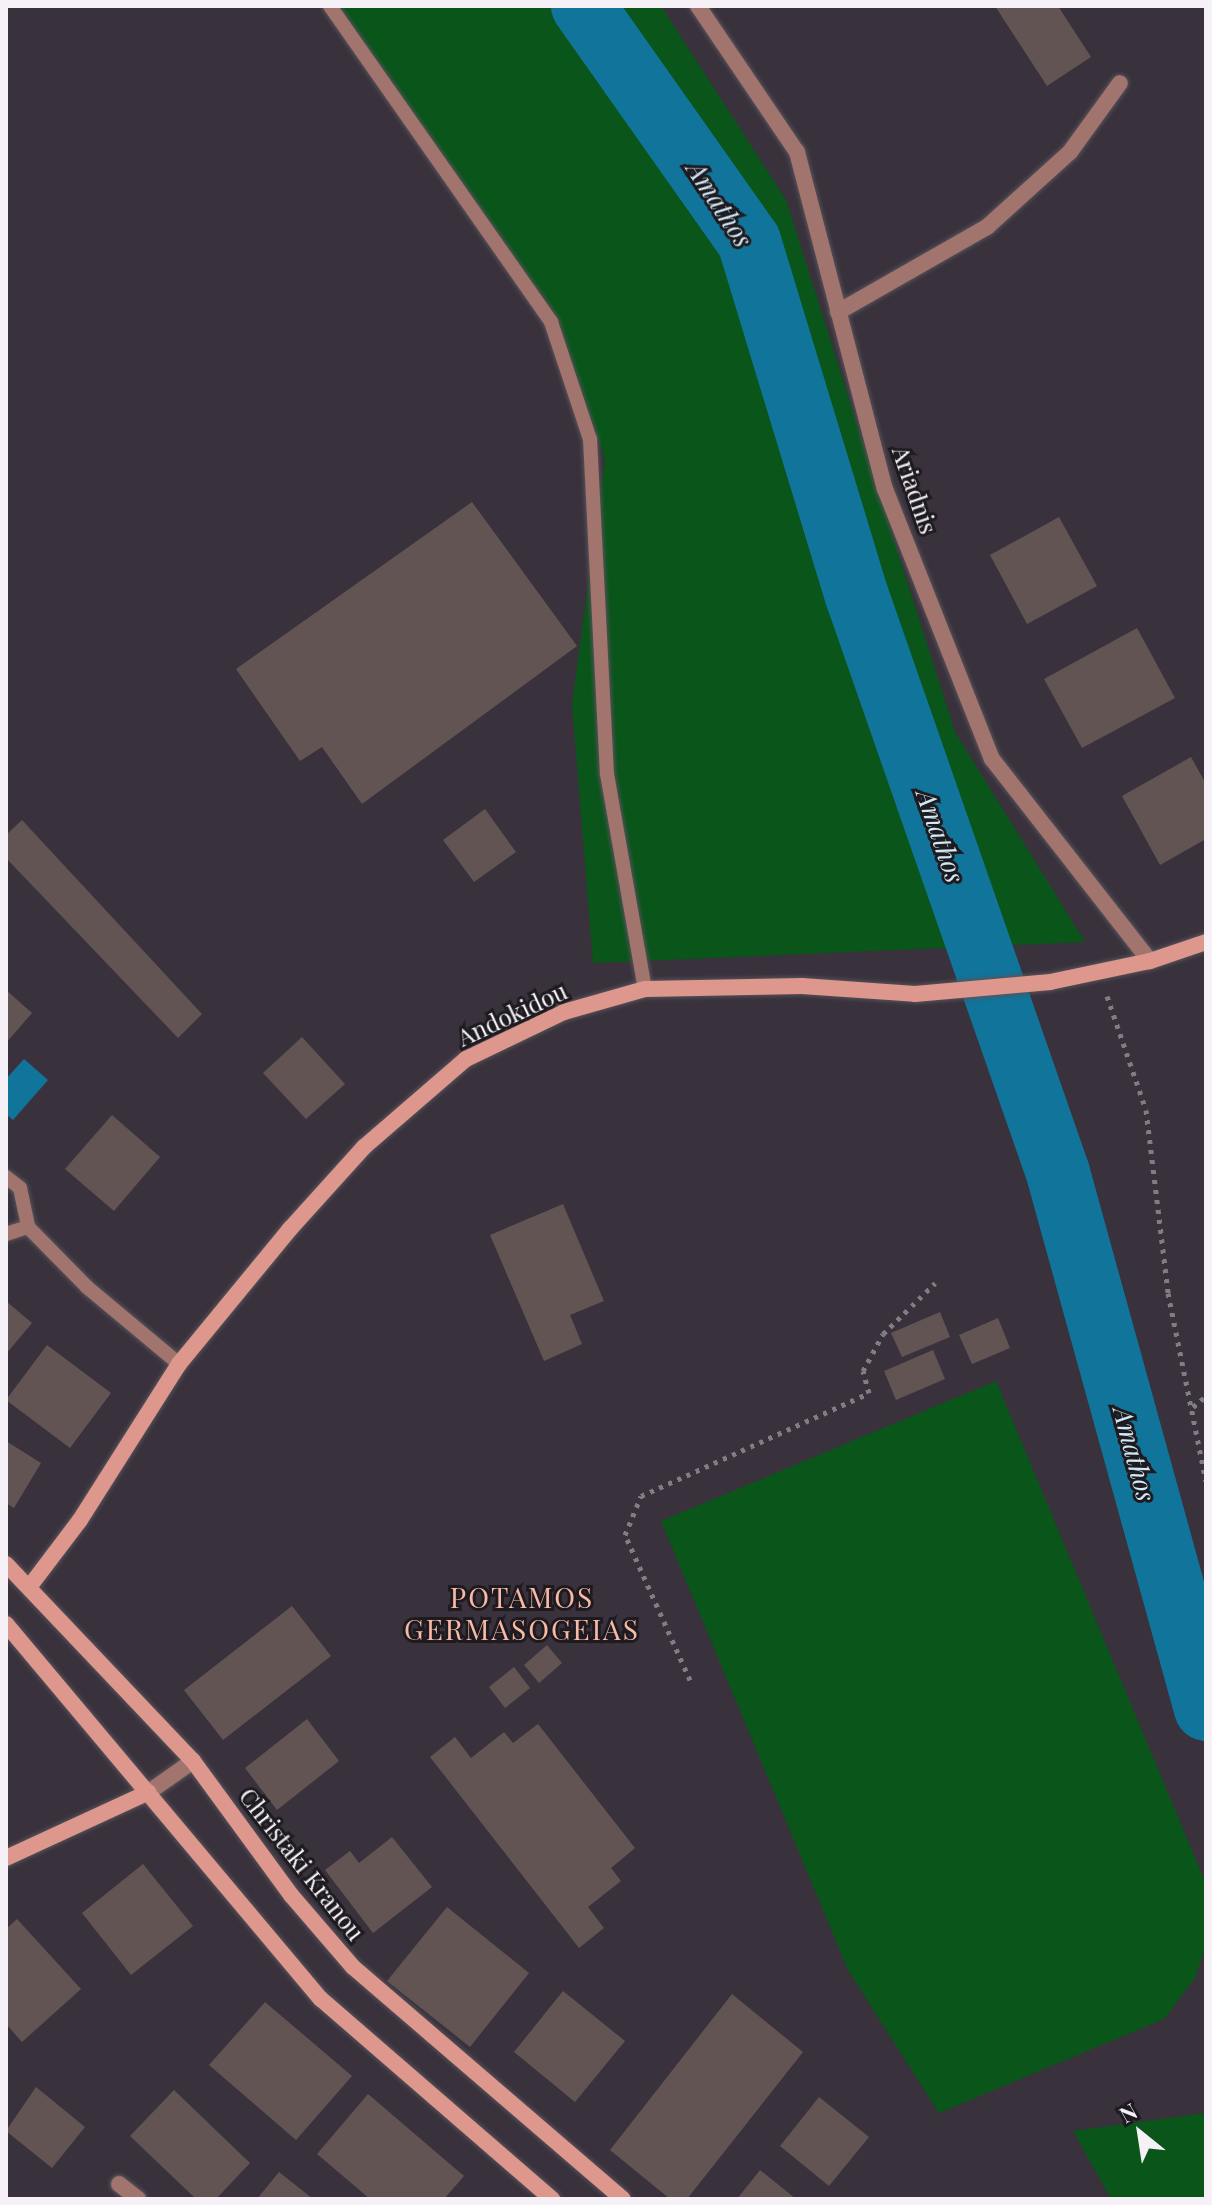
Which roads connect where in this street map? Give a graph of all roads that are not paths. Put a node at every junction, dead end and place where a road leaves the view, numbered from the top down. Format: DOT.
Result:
graph roads {
  1 [pos="330,6"];
  2 [pos="698,6"];
  3 [pos="1120,83"];
  4 [pos="838,312"];
  5 [pos="1206,942"];
  6 [pos="1150,961"];
  7 [pos="645,989"];
  8 [pos="6,1177"];
  9 [pos="28,1227"];
  10 [pos="6,1234"];
  11 [pos="179,1364"];
  12 [pos="6,1564"];
  13 [pos="30,1586"];
  14 [pos="6,1624"];
  15 [pos="193,1761"];
  16 [pos="149,1792"];
  17 [pos="6,1858"];
  18 [pos="119,2184"];
  19 [pos="138,2199"];
  20 [pos="552,2199"];
  21 [pos="623,2199"];
  1 -- 7 [label="lane"];
  2 -- 4 [label="street, Ariadnis"];
  3 -- 4 [label="street"];
  4 -- 6 [label="street, Ariadnis"];
  5 -- 6 [label="main road, Andokidou"];
  6 -- 7 [label="main road, Andokidou"];
  7 -- 11 [label="main road, Andokidou"];
  8 -- 9 [label="lane"];
  9 -- 10 [label="lane"];
  9 -- 11 [label="lane"];
  11 -- 13 [label="main road, Andokidou"];
  12 -- 13 [label="main road, Christaki Kranou"];
  13 -- 15 [label="main road, Christaki Kranou"];
  14 -- 16 [label="main road"];
  15 -- 16 [label="street"];
  15 -- 21 [label="main road, Christaki Kranou"];
  16 -- 17 [label="main road"];
  16 -- 20 [label="main road"];
  18 -- 19 [label="street"];
}
